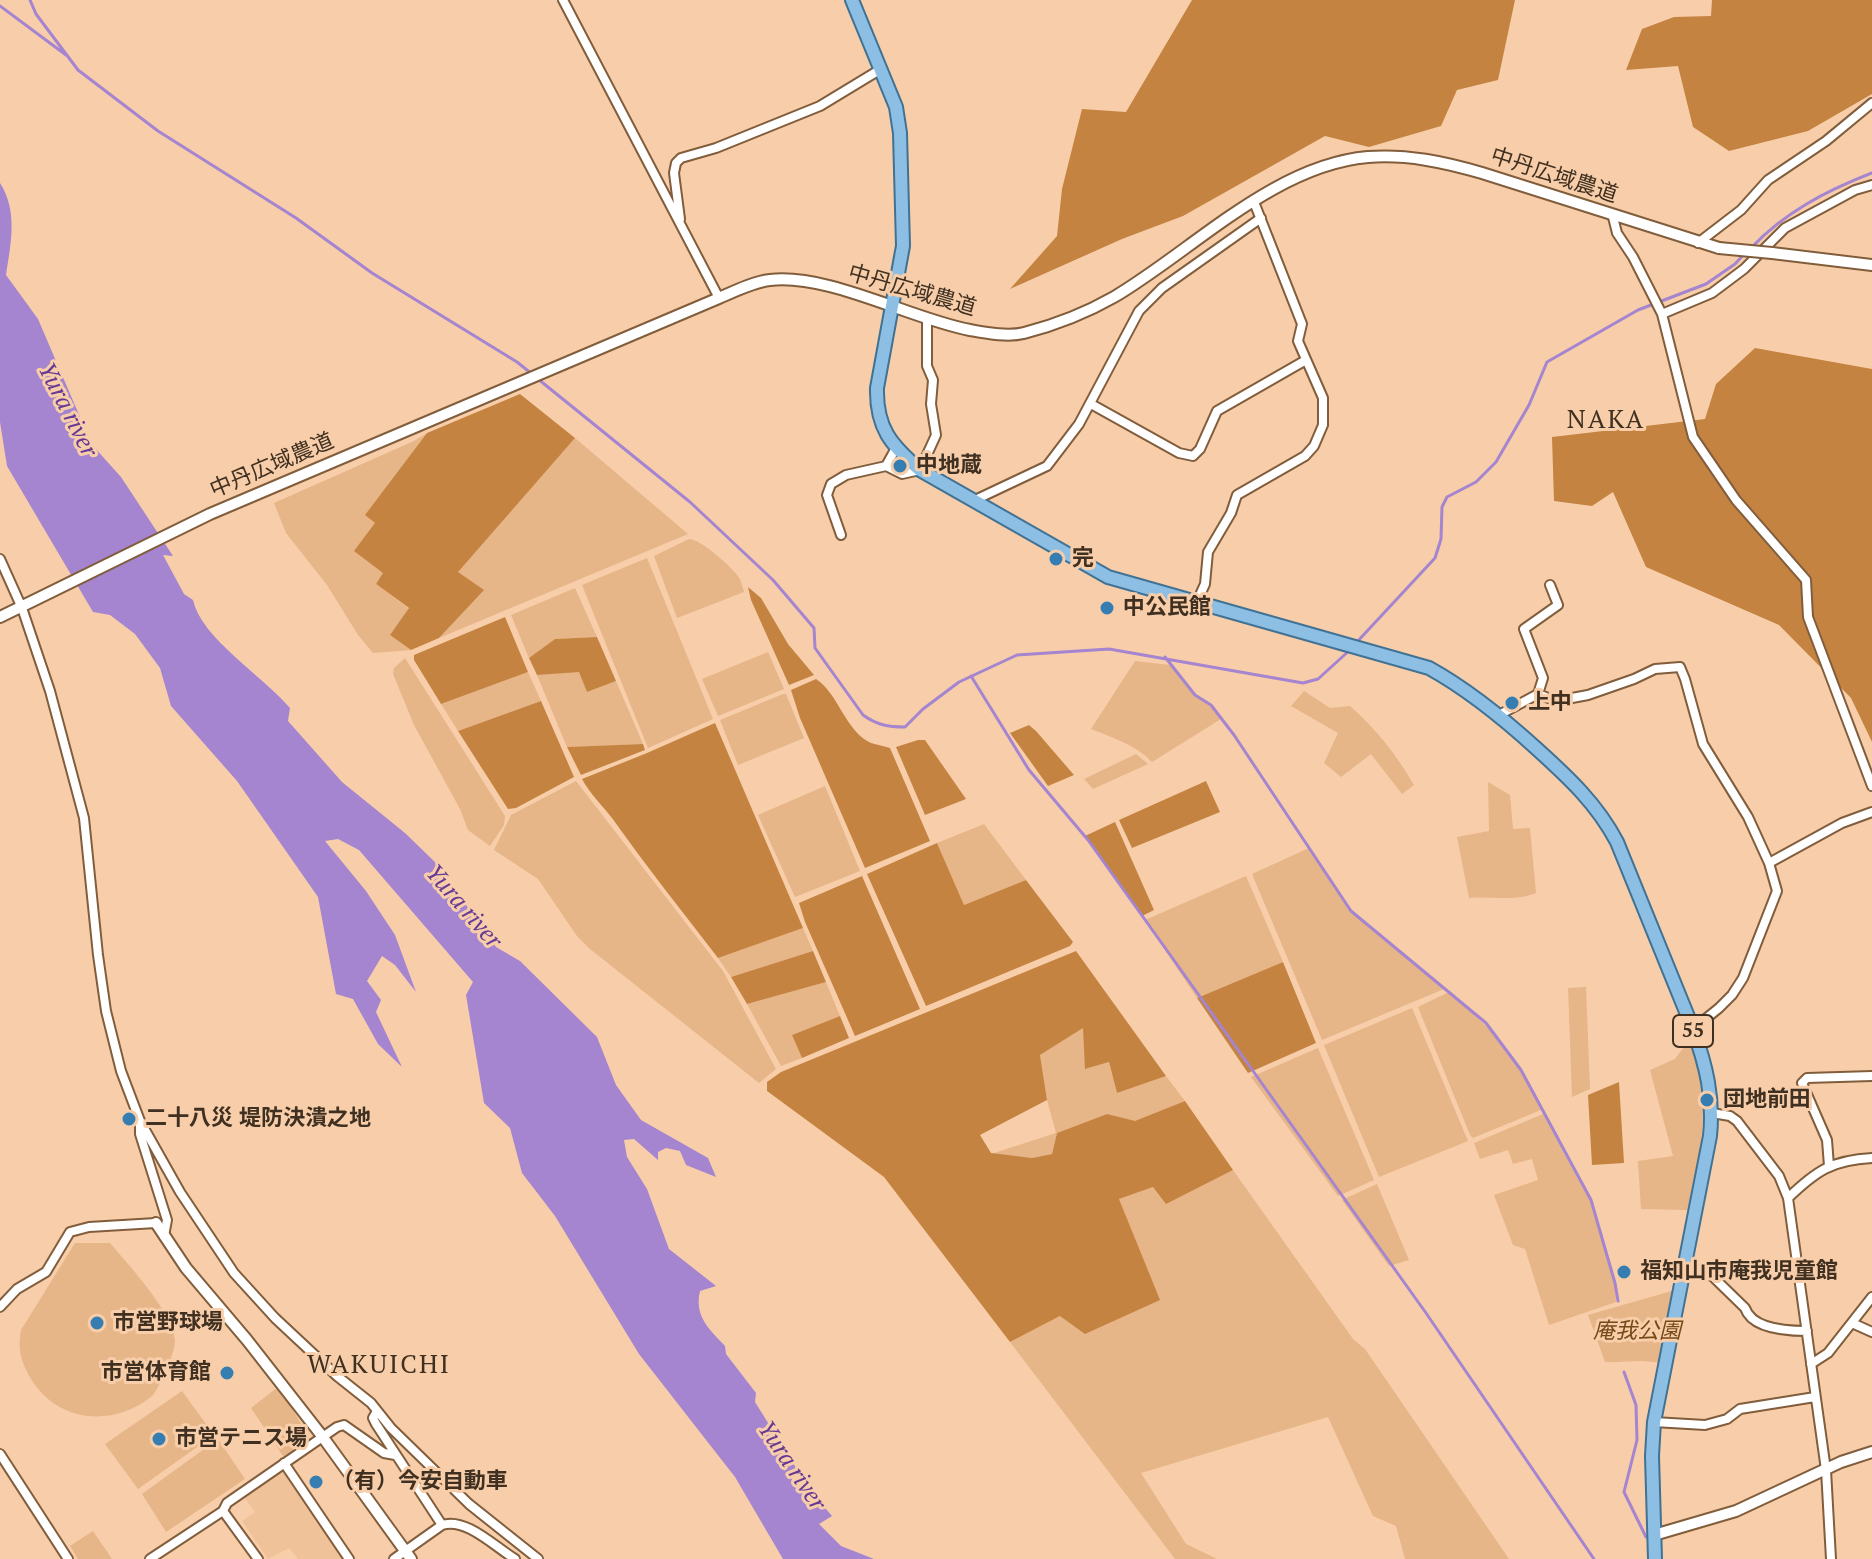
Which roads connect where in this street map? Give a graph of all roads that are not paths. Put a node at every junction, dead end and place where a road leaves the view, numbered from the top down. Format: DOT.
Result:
graph roads {
  1 [pos="563,0"];
  2 [pos="852,0"];
  3 [pos="881,69"];
  4 [pos="1872,103"];
  5 [pos="1872,185"];
  6 [pos="1254,202"];
  7 [pos="1613,217"];
  8 [pos="1261,218"];
  9 [pos="681,227"];
  10 [pos="1697,243"];
  11 [pos="1872,265"];
  12 [pos="715,300"];
  13 [pos="893,308"];
  14 [pos="1662,314"];
  15 [pos="927,320"];
  16 [pos="1306,360"];
  17 [pos="1091,404"];
  18 [pos="896,448"];
  19 [pos="886,466"];
  20 [pos="920,470"];
  21 [pos="975,500"];
  22 [pos="841,535"];
  23 [pos="0,559"];
  24 [pos="1550,585"];
  25 [pos="1196,604"];
  26 [pos="22,608"];
  27 [pos="0,617"];
  28 [pos="1538,694"];
  29 [pos="1499,715"];
  30 [pos="1872,786"];
  31 [pos="1872,812"];
  32 [pos="1769,863"];
  33 [pos="1693,1029"];
  34 [pos="1872,1076"];
  35 [pos="1712,1113"];
  36 [pos="140,1121"];
  37 [pos="1872,1158"];
  38 [pos="1829,1166"];
  39 [pos="1788,1198"];
  40 [pos="156,1223"];
  41 [pos="164,1236"];
  42 [pos="1684,1265"];
  43 [pos="1872,1297"];
  44 [pos="0,1307"];
  45 [pos="1852,1323"];
  46 [pos="1807,1331"];
  47 [pos="1872,1332"];
  48 [pos="1811,1364"];
  49 [pos="1815,1397"];
  50 [pos="377,1411"];
  51 [pos="1654,1422"];
  52 [pos="322,1436"];
  53 [pos="1872,1452"];
  54 [pos="0,1454"];
  55 [pos="395,1455"];
  56 [pos="284,1463"];
  57 [pos="1826,1470"];
  58 [pos="223,1511"];
  59 [pos="442,1525"];
  60 [pos="1654,1535"];
  61 [pos="408,1556"];
  62 [pos="68,1559"];
  63 [pos="150,1559"];
  64 [pos="258,1559"];
  65 [pos="349,1559"];
  66 [pos="394,1559"];
  67 [pos="515,1559"];
  68 [pos="538,1559"];
  69 [pos="1655,1559"];
  70 [pos="1831,1559"];
  1 -- 9 [label="street"];
  2 -- 3 [label="main road, 55"];
  3 -- 9 [label="street"];
  3 -- 13 [label="main road, 55"];
  4 -- 10 [label="street"];
  5 -- 14 [label="street"];
  6 -- 7 [label="street, 中丹広域農道"];
  6 -- 8 [label="street"];
  6 -- 15 [label="street, 中丹広域農道"];
  7 -- 10 [label="street, 中丹広域農道"];
  7 -- 14 [label="street"];
  8 -- 16 [label="street"];
  8 -- 17 [label="street"];
  9 -- 12 [label="street"];
  10 -- 11 [label="street, 中丹広域農道, bridge"];
  12 -- 13 [label="street, 中丹広域農道"];
  12 -- 26 [label="street, 中丹広域農道"];
  13 -- 15 [label="street, 中丹広域農道"];
  13 -- 18 [label="main road, 55"];
  14 -- 30 [label="street"];
  15 -- 20 [label="street"];
  16 -- 17 [label="street"];
  16 -- 25 [label="street"];
  17 -- 21 [label="street"];
  18 -- 19 [label="street"];
  18 -- 20 [label="main road, 55"];
  19 -- 20 [label="street"];
  19 -- 22 [label="street"];
  20 -- 21 [label="main road, 55"];
  21 -- 25 [label="main road, 55"];
  23 -- 26 [label="street"];
  24 -- 28 [label="street"];
  25 -- 29 [label="main road, 55"];
  26 -- 27 [label="street, 中丹広域農道"];
  26 -- 36 [label="street"];
  28 -- 29 [label="street"];
  28 -- 32 [label="street"];
  29 -- 33 [label="main road, 55"];
  31 -- 32 [label="street"];
  32 -- 33 [label="street"];
  33 -- 35 [label="main road, 55"];
  34 -- 38 [label="street"];
  35 -- 39 [label="street"];
  35 -- 42 [label="main road, 55"];
  36 -- 41 [label="street"];
  36 -- 50 [label="street"];
  37 -- 38 [label="street"];
  38 -- 39 [label="street"];
  39 -- 46 [label="street"];
  40 -- 41 [label="street"];
  40 -- 44 [label="street"];
  41 -- 52 [label="street"];
  42 -- 46 [label="street"];
  42 -- 51 [label="main road, 55"];
  43 -- 45 [label="street"];
  45 -- 47 [label="street"];
  45 -- 48 [label="street"];
  46 -- 48 [label="street"];
  48 -- 49 [label="street"];
  49 -- 51 [label="street"];
  49 -- 57 [label="street"];
  50 -- 55 [label="street"];
  50 -- 68 [label="street"];
  51 -- 60 [label="main road, 55"];
  52 -- 55 [label="street"];
  52 -- 56 [label="street"];
  52 -- 61 [label="street"];
  53 -- 57 [label="street"];
  54 -- 62 [label="street"];
  55 -- 59 [label="street"];
  56 -- 58 [label="street"];
  56 -- 65 [label="street"];
  57 -- 60 [label="street"];
  57 -- 70 [label="street"];
  58 -- 63 [label="street"];
  58 -- 64 [label="street"];
  59 -- 61 [label="street"];
  59 -- 67 [label="street"];
  60 -- 69 [label="main road, 55"];
  61 -- 66 [label="street"];
}
